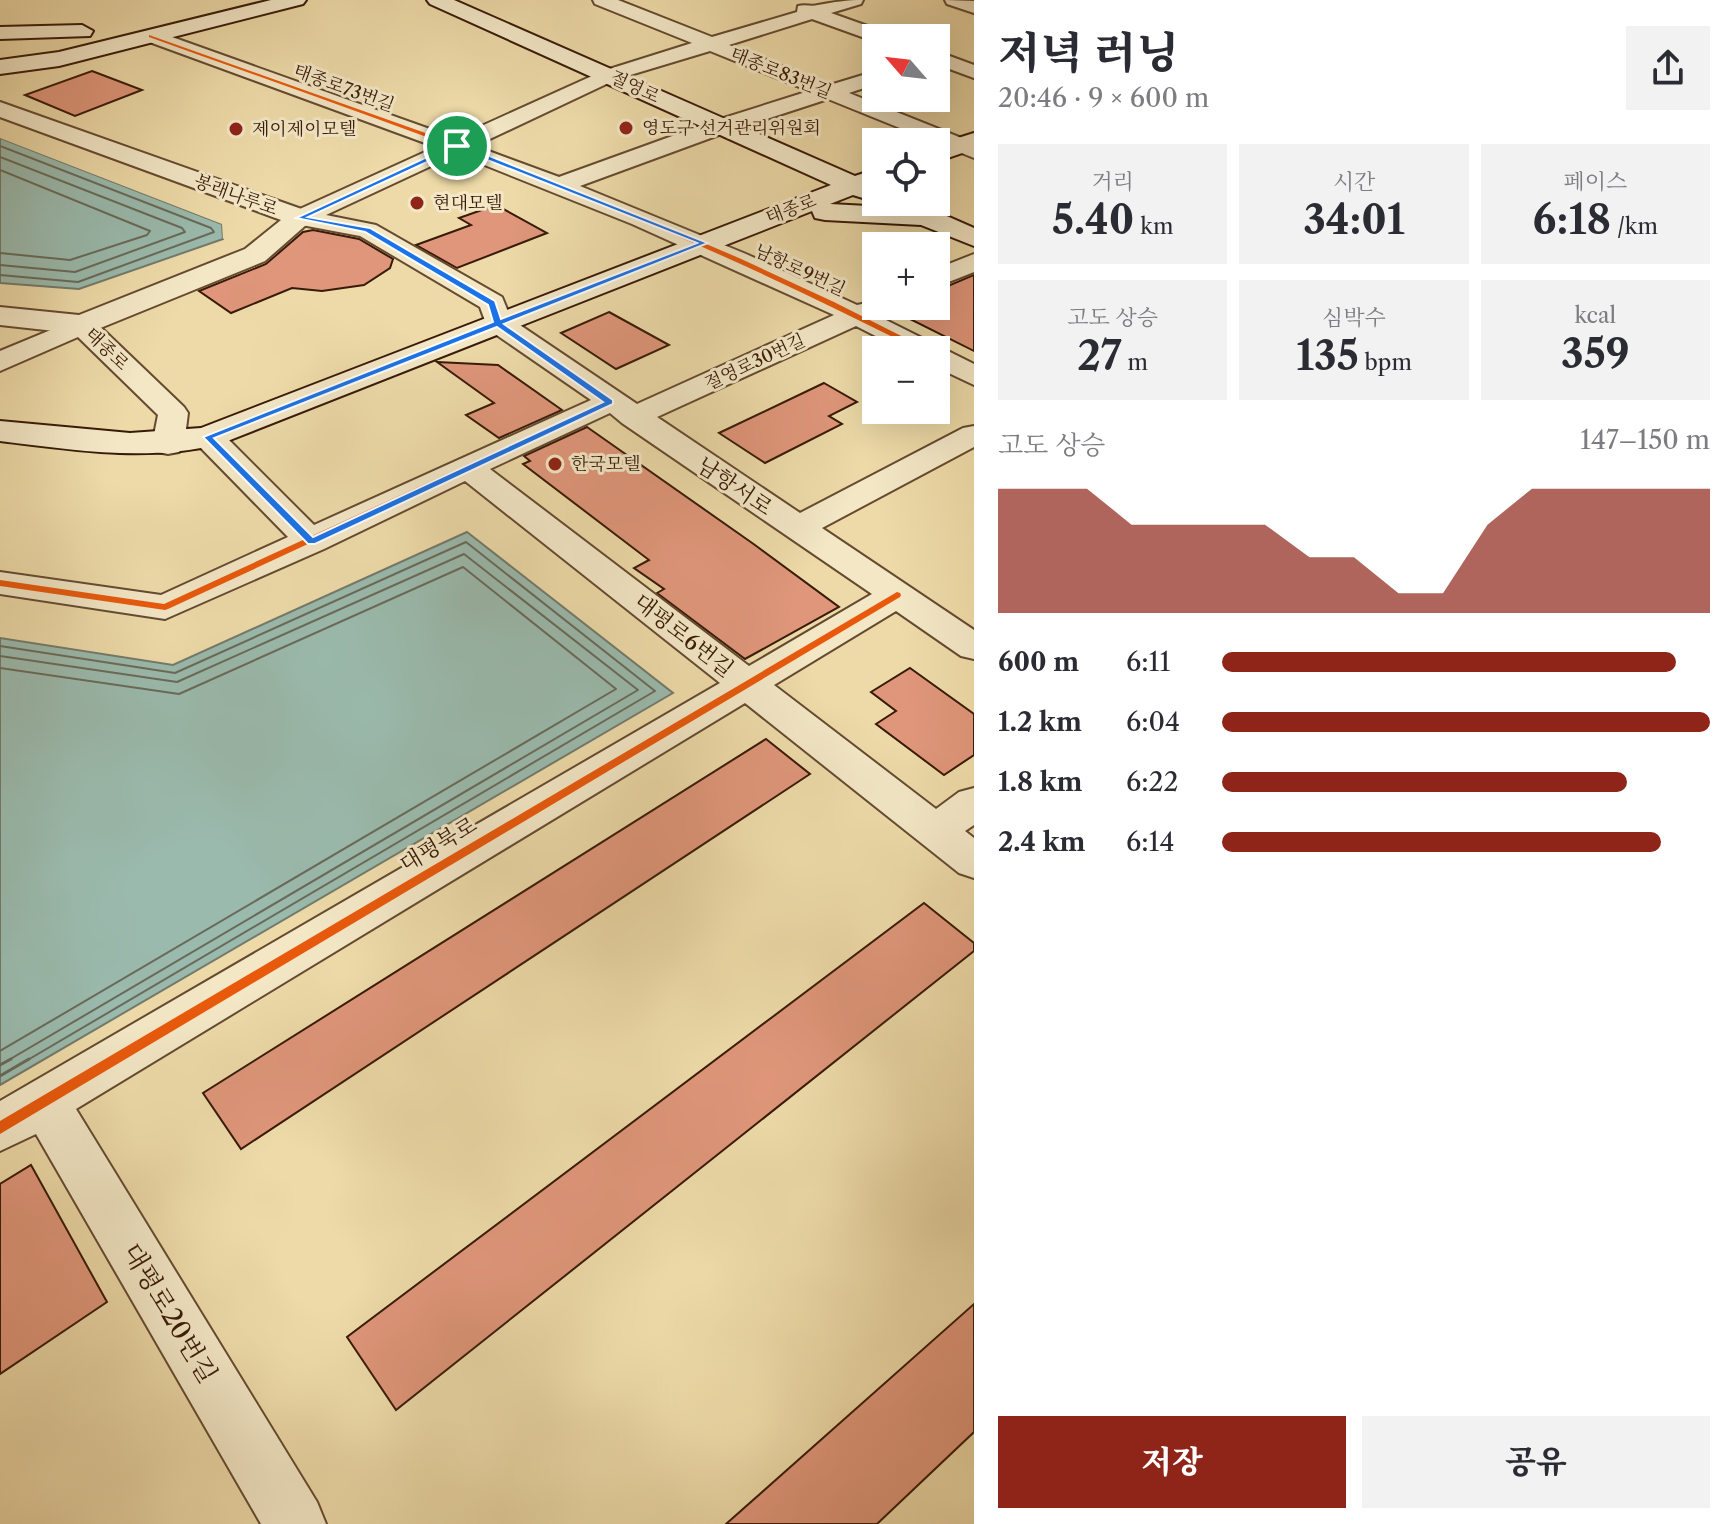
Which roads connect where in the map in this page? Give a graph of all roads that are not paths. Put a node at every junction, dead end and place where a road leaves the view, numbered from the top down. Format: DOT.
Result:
graph roads {
  1 [pos="249,0"];
  2 [pos="296,0"];
  3 [pos="437,0"];
  4 [pos="602,0"];
  5 [pos="779,0"];
  6 [pos="854,0"];
  7 [pos="954,0"];
  8 [pos="974,7"];
  9 [pos="813,13"];
  10 [pos="98,18"];
  11 [pos="0,21"];
  12 [pos="862,30"];
  13 [pos="0,33"];
  14 [pos="151,36"];
  15 [pos="711,44"];
  16 [pos="961,48"];
  17 [pos="950,52"];
  18 [pos="950,63"];
  19 [pos="0,67"];
  20 [pos="974,72"];
  21 [pos="610,75"];
  22 [pos="862,82"];
  23 [pos="831,93"];
  24 [pos="0,109"];
  25 [pos="719,127"];
  26 [pos="457,146"];
  27 [pos="961,148"];
  28 [pos="787,156"];
  29 [pos="862,159"];
  30 [pos="862,183"];
  31 [pos="562,184"];
  32 [pos="862,187"];
  33 [pos="862,209"];
  34 [pos="789,210"];
  35 [pos="937,216"];
  36 [pos="300,218"];
  37 [pos="974,238"];
  38 [pos="704,243"];
  39 [pos="974,262"];
  40 [pos="950,273"];
  41 [pos="862,308"];
  42 [pos="862,312"];
  43 [pos="0,316"];
  44 [pos="882,320"];
  45 [pos="498,323"];
  46 [pos="82,325"];
  47 [pos="905,336"];
  48 [pos="0,362"];
  49 [pos="950,363"];
  50 [pos="974,376"];
  51 [pos="622,410"];
  52 [pos="0,431"];
  53 [pos="974,435"];
  54 [pos="208,437"];
  55 [pos="168,445"];
  56 [pos="469,468"];
  57 [pos="797,528"];
  58 [pos="312,542"];
  59 [pos="0,583"];
  60 [pos="897,595"];
  61 [pos="974,647"];
  62 [pos="746,683"];
  63 [pos="974,803"];
  64 [pos="935,831"];
  65 [pos="974,861"];
  66 [pos="22,1115"];
  67 [pos="295,1524"];
  1 -- 13 [label="main road"];
  2 -- 14 [label="main road"];
  3 -- 21 [label="main road, 절영로"];
  4 -- 15 [label="street, 태종로83번길"];
  5 -- 9 [label="street"];
  6 -- 9 [label="street"];
  7 -- 8 [label="street"];
  9 -- 12 [label="street"];
  9 -- 15 [label="street"];
  10 -- 11 [label="main road"];
  14 -- 19 [label="main road"];
  14 -- 26 [label="street, 태종로73번길"];
  15 -- 21 [label="street"];
  15 -- 23 [label="street, 태종로83번길"];
  16 -- 17 [label="street"];
  18 -- 20 [label="street"];
  21 -- 25 [label="main road, 절영로"];
  21 -- 26 [label="street"];
  22 -- 23 [label="street"];
  23 -- 25 [label="street"];
  23 -- 27 [label="street, 태종로83번길"];
  24 -- 36 [label="main road, 봉래나루로"];
  25 -- 28 [label="main road, 절영로"];
  25 -- 31 [label="street"];
  26 -- 31 [label="street, 태종로73번길"];
  26 -- 36 [label="street"];
  28 -- 29 [label="main road"];
  28 -- 30 [label="main road, 절영로"];
  28 -- 34 [label="main road"];
  31 -- 38 [label="street, 태종로73번길"];
  32 -- 34 [label="main road, 태종로"];
  33 -- 34 [label="main road"];
  34 -- 38 [label="main road, 태종로"];
  35 -- 37 [label="main road"];
  36 -- 45 [label="street, 남항서로"];
  36 -- 46 [label="main road, 봉래나루로"];
  38 -- 41 [label="street, 남항로9번길"];
  38 -- 45 [label="main road, 태종로"];
  39 -- 40 [label="street"];
  42 -- 51 [label="street, 절영로30번길"];
  43 -- 46 [label="main road, 봉래나루로"];
  44 -- 47 [label="street, 남항로9번길"];
  45 -- 51 [label="street, 남항서로"];
  45 -- 54 [label="main road, 태종로"];
  46 -- 48 [label="street, 태종로"];
  46 -- 55 [label="street, 태종로"];
  49 -- 50 [label="street"];
  51 -- 56 [label="street, 절영로30번길"];
  51 -- 57 [label="street, 남항서로"];
  52 -- 55 [label="main road, 태종로"];
  53 -- 57 [label="street"];
  54 -- 55 [label="main road, 태종로"];
  54 -- 58 [label="street"];
  56 -- 58 [label="street, 절영로30번길"];
  56 -- 62 [label="street, 대평로6번길"];
  57 -- 60 [label="street, 남항서로"];
  58 -- 59 [label="street, 절영로30번길"];
  60 -- 61 [label="street, 남항서로"];
  60 -- 62 [label="street, 대평북로"];
  62 -- 64 [label="street, 대평로6번길"];
  62 -- 66 [label="street, 대평북로"];
  63 -- 64 [label="street"];
  64 -- 65 [label="street, 대평로6번길"];
  66 -- 67 [label="street, 대평로20번길"];
}
